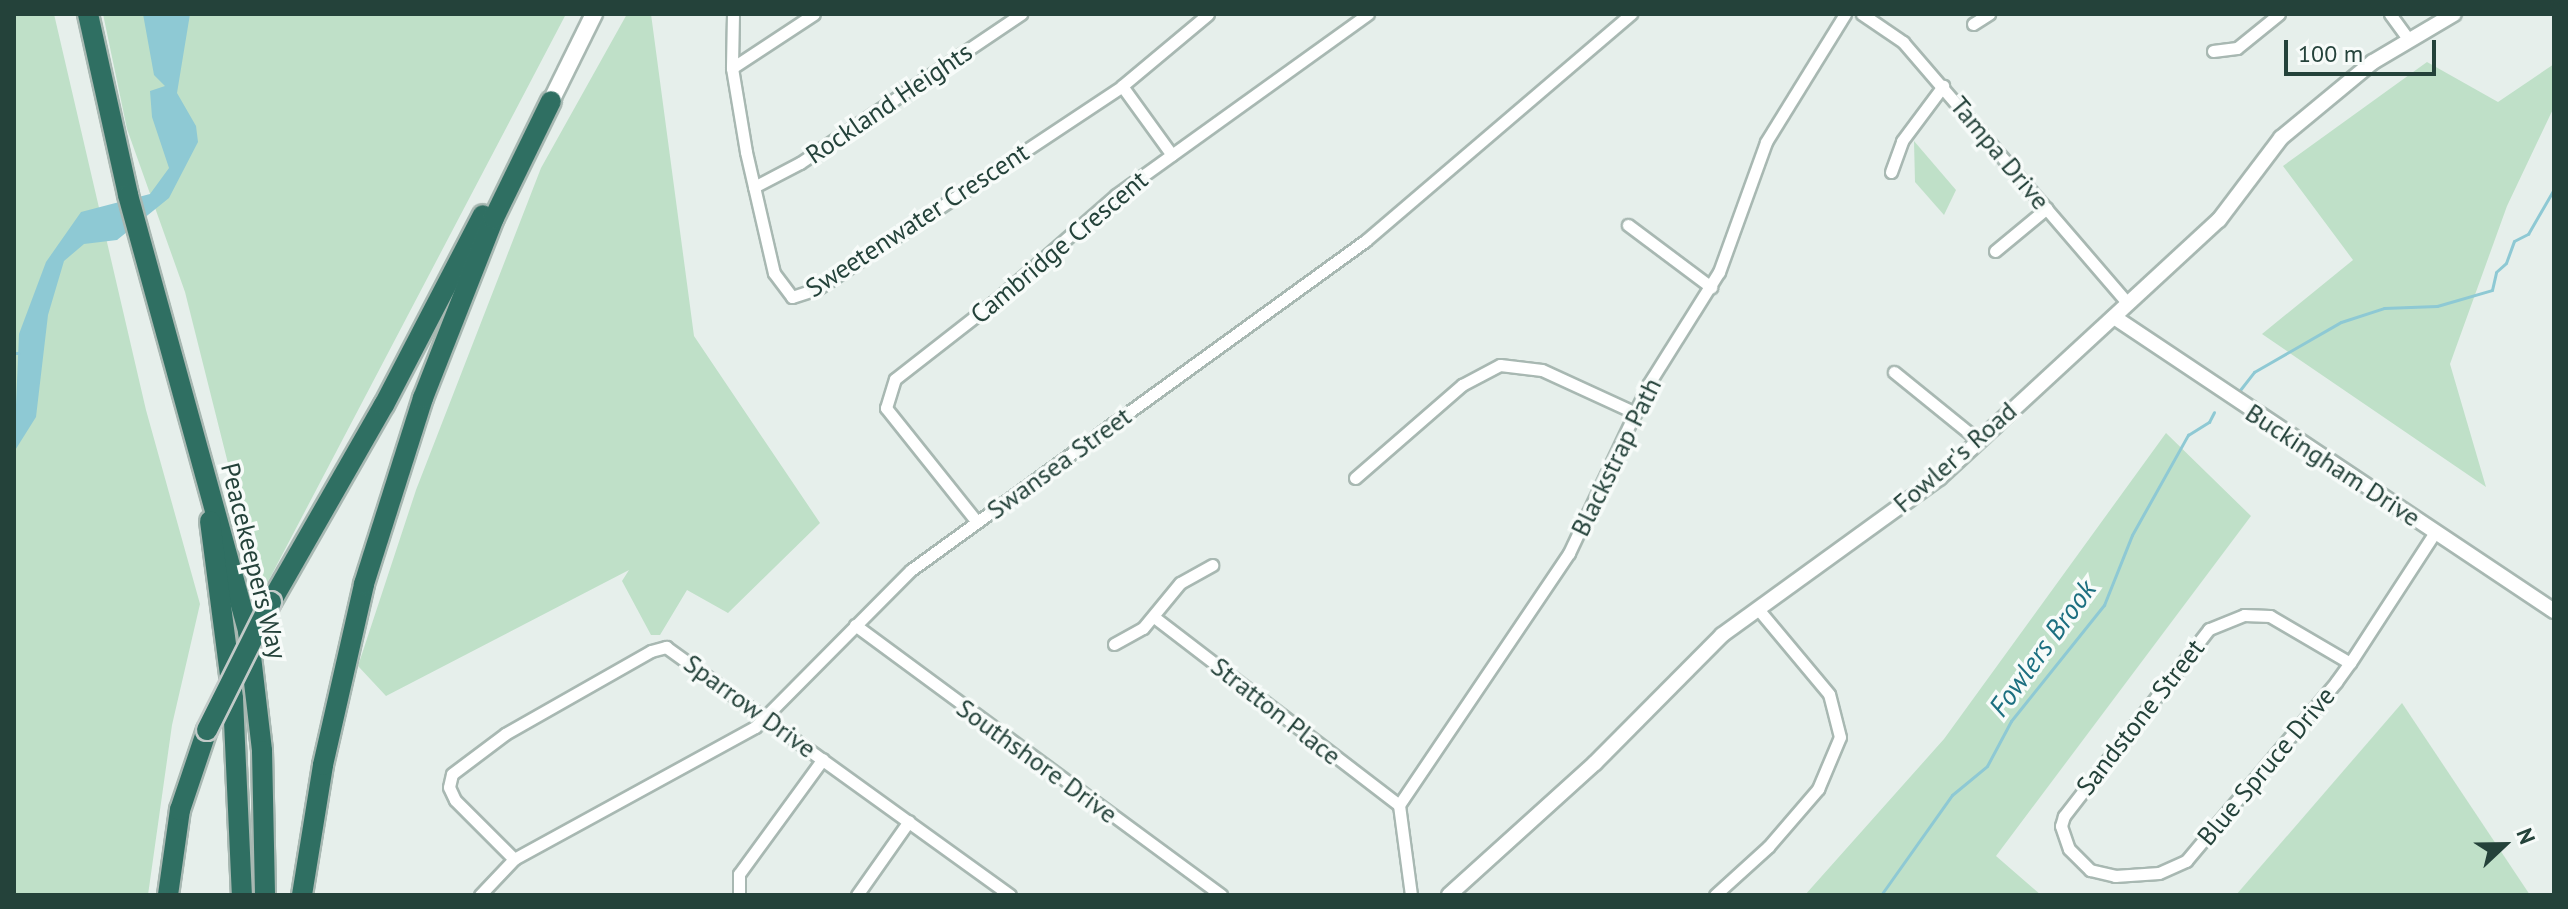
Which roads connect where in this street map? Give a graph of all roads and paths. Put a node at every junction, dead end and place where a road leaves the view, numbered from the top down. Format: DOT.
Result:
graph roads {
  1 [pos="88,14"];
  2 [pos="594,14"];
  3 [pos="733,14"];
  4 [pos="814,14"];
  5 [pos="1021,14"];
  6 [pos="1208,14"];
  7 [pos="1368,14"];
  8 [pos="1631,14"];
  9 [pos="1845,14"];
  10 [pos="1862,14"];
  11 [pos="1989,14"];
  12 [pos="2279,14"];
  13 [pos="2390,14"];
  14 [pos="2454,14"];
  15 [pos="1973,24"];
  16 [pos="2408,39"];
  17 [pos="2213,51"];
  18 [pos="732,68"];
  19 [pos="1122,86"];
  20 [pos="1943,86"];
  21 [pos="551,101"];
  22 [pos="1172,155"];
  23 [pos="1891,172"];
  24 [pos="754,187"];
  25 [pos="2047,208"];
  26 [pos="1628,225"];
  27 [pos="1995,251"];
  28 [pos="1711,287"];
  29 [pos="2128,304"];
  30 [pos="2114,317"];
  31 [pos="1894,372"];
  32 [pos="1636,413"];
  33 [pos="194,433"];
  34 [pos="1978,440"];
  35 [pos="1355,478"];
  36 [pos="977,522"];
  37 [pos="2435,532"];
  38 [pos="1212,565"];
  39 [pos="1757,608"];
  40 [pos="2554,611"];
  41 [pos="1154,617"];
  42 [pos="855,625"];
  43 [pos="1114,644"];
  44 [pos="2350,663"];
  45 [pos="766,717"];
  46 [pos="823,759"];
  47 [pos="1399,805"];
  48 [pos="2064,816"];
  49 [pos="909,821"];
  50 [pos="514,859"];
  51 [pos="168,895"];
  52 [pos="242,895"];
  53 [pos="265,895"];
  54 [pos="302,895"];
  55 [pos="480,895"];
  56 [pos="739,895"];
  57 [pos="857,895"];
  58 [pos="1010,895"];
  59 [pos="1221,895"];
  60 [pos="1411,895"];
  61 [pos="1449,895"];
  62 [pos="1715,895"];
  1 -- 33 [label="highway, Peacekeepers Way"];
  2 -- 21 [label="main road"];
  3 -- 18 [label="street, Sweetenwater Crescent"];
  4 -- 18 [label="street"];
  5 -- 24 [label="street, Rockland Heights"];
  6 -- 19 [label="street"];
  7 -- 22 [label="street, Cambridge Crescent"];
  8 -- 36 [label="street, Swansea Street"];
  9 -- 28 [label="street, Blackstrap Path"];
  10 -- 20 [label="street, Tampa Drive"];
  11 -- 15 [label="street"];
  12 -- 17 [label="street"];
  13 -- 16 [label="street"];
  14 -- 16 [label="street, Fowler's Road"];
  16 -- 29 [label="street, Fowler's Road"];
  18 -- 24 [label="street, Sweetenwater Crescent"];
  19 -- 22 [label="street"];
  19 -- 24 [label="street, Sweetenwater Crescent"];
  20 -- 23 [label="street"];
  20 -- 25 [label="street, Tampa Drive"];
  21 -- 51 [label="highway, bridge"];
  21 -- 54 [label="highway"];
  22 -- 36 [label="street, Cambridge Crescent"];
  25 -- 27 [label="street"];
  25 -- 29 [label="street, Tampa Drive"];
  26 -- 28 [label="street"];
  28 -- 32 [label="street, Blackstrap Path"];
  29 -- 30 [label="street, Fowler's Road"];
  30 -- 34 [label="street, Fowler's Road"];
  30 -- 37 [label="street, Buckingham Drive"];
  31 -- 34 [label="street"];
  32 -- 35 [label="street"];
  32 -- 47 [label="street, Blackstrap Path"];
  33 -- 52 [label="highway, Peacekeepers Way"];
  33 -- 53 [label="highway, Peacekeepers Way"];
  34 -- 39 [label="street, Fowler's Road"];
  36 -- 42 [label="street, Swansea Street"];
  37 -- 40 [label="street, Buckingham Drive"];
  37 -- 44 [label="street, Blue Spruce Drive"];
  38 -- 41 [label="street"];
  39 -- 61 [label="street, Fowler's Road"];
  39 -- 62 [label="street"];
  41 -- 43 [label="street"];
  41 -- 47 [label="street, Stratton Place"];
  42 -- 45 [label="street, Swansea Street"];
  42 -- 59 [label="street, Southshore Drive"];
  44 -- 48 [label="street, Sandstone Street"];
  44 -- 48 [label="street, Blue Spruce Drive"];
  45 -- 46 [label="street, Sparrow Drive"];
  45 -- 50 [label="street, Swansea Street"];
  45 -- 50 [label="street, Sparrow Drive"];
  46 -- 49 [label="street, Sparrow Drive"];
  46 -- 56 [label="street"];
  47 -- 60 [label="street"];
  49 -- 57 [label="street"];
  49 -- 58 [label="street, Sparrow Drive"];
  50 -- 55 [label="street, Swansea Street"];
}
